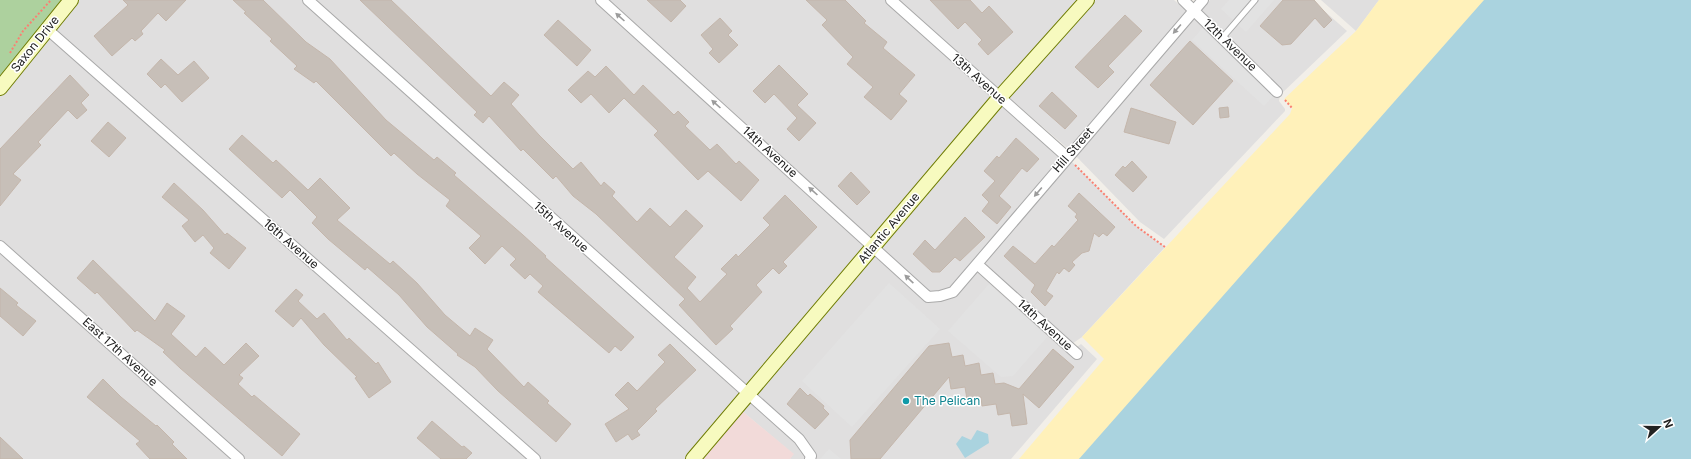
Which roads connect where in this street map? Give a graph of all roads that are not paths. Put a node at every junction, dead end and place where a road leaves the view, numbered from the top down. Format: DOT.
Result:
graph roads {
  1 [pos="71,0"];
  2 [pos="308,0"];
  3 [pos="601,0"];
  4 [pos="891,0"];
  5 [pos="1087,0"];
  6 [pos="1183,0"];
  7 [pos="1203,0"];
  8 [pos="1255,0"];
  9 [pos="1194,10"];
  10 [pos="47,29"];
  11 [pos="1223,37"];
  12 [pos="0,88"];
  13 [pos="1277,92"];
  14 [pos="1000,97"];
  15 [pos="1067,157"];
  16 [pos="0,246"];
  17 [pos="874,246"];
  18 [pos="977,264"];
  19 [pos="940,296"];
  20 [pos="1077,354"];
  21 [pos="748,394"];
  22 [pos="811,457"];
  23 [pos="239,459"];
  24 [pos="535,459"];
  25 [pos="693,459"];
  1 -- 10 [label="main road, Saxon Drive"];
  2 -- 21 [label="street, 15th Avenue"];
  17 -- 3 [label="street, 14th Avenue, one-way"];
  4 -- 14 [label="street, 13th Avenue"];
  5 -- 14 [label="main road, Atlantic Avenue"];
  6 -- 9 [label="street, 12th Avenue"];
  7 -- 9 [label="street, Hill Street"];
  8 -- 11 [label="lane"];
  9 -- 11 [label="street, 12th Avenue"];
  9 -- 15 [label="street, Hill Street, one-way"];
  10 -- 12 [label="main road, Saxon Drive"];
  10 -- 24 [label="street, 16th Avenue"];
  11 -- 13 [label="street, 12th Avenue"];
  14 -- 15 [label="street, 13th Avenue"];
  14 -- 17 [label="main road, Atlantic Avenue"];
  15 -- 18 [label="street, Hill Street, one-way"];
  16 -- 23 [label="street, East 17th Avenue"];
  19 -- 17 [label="street, 14th Avenue, one-way"];
  17 -- 21 [label="main road, Atlantic Avenue"];
  18 -- 19 [label="street, Hill Street"];
  18 -- 20 [label="street, 14th Avenue"];
  21 -- 22 [label="street, 15th Avenue"];
  21 -- 25 [label="main road, Atlantic Avenue"];
}
